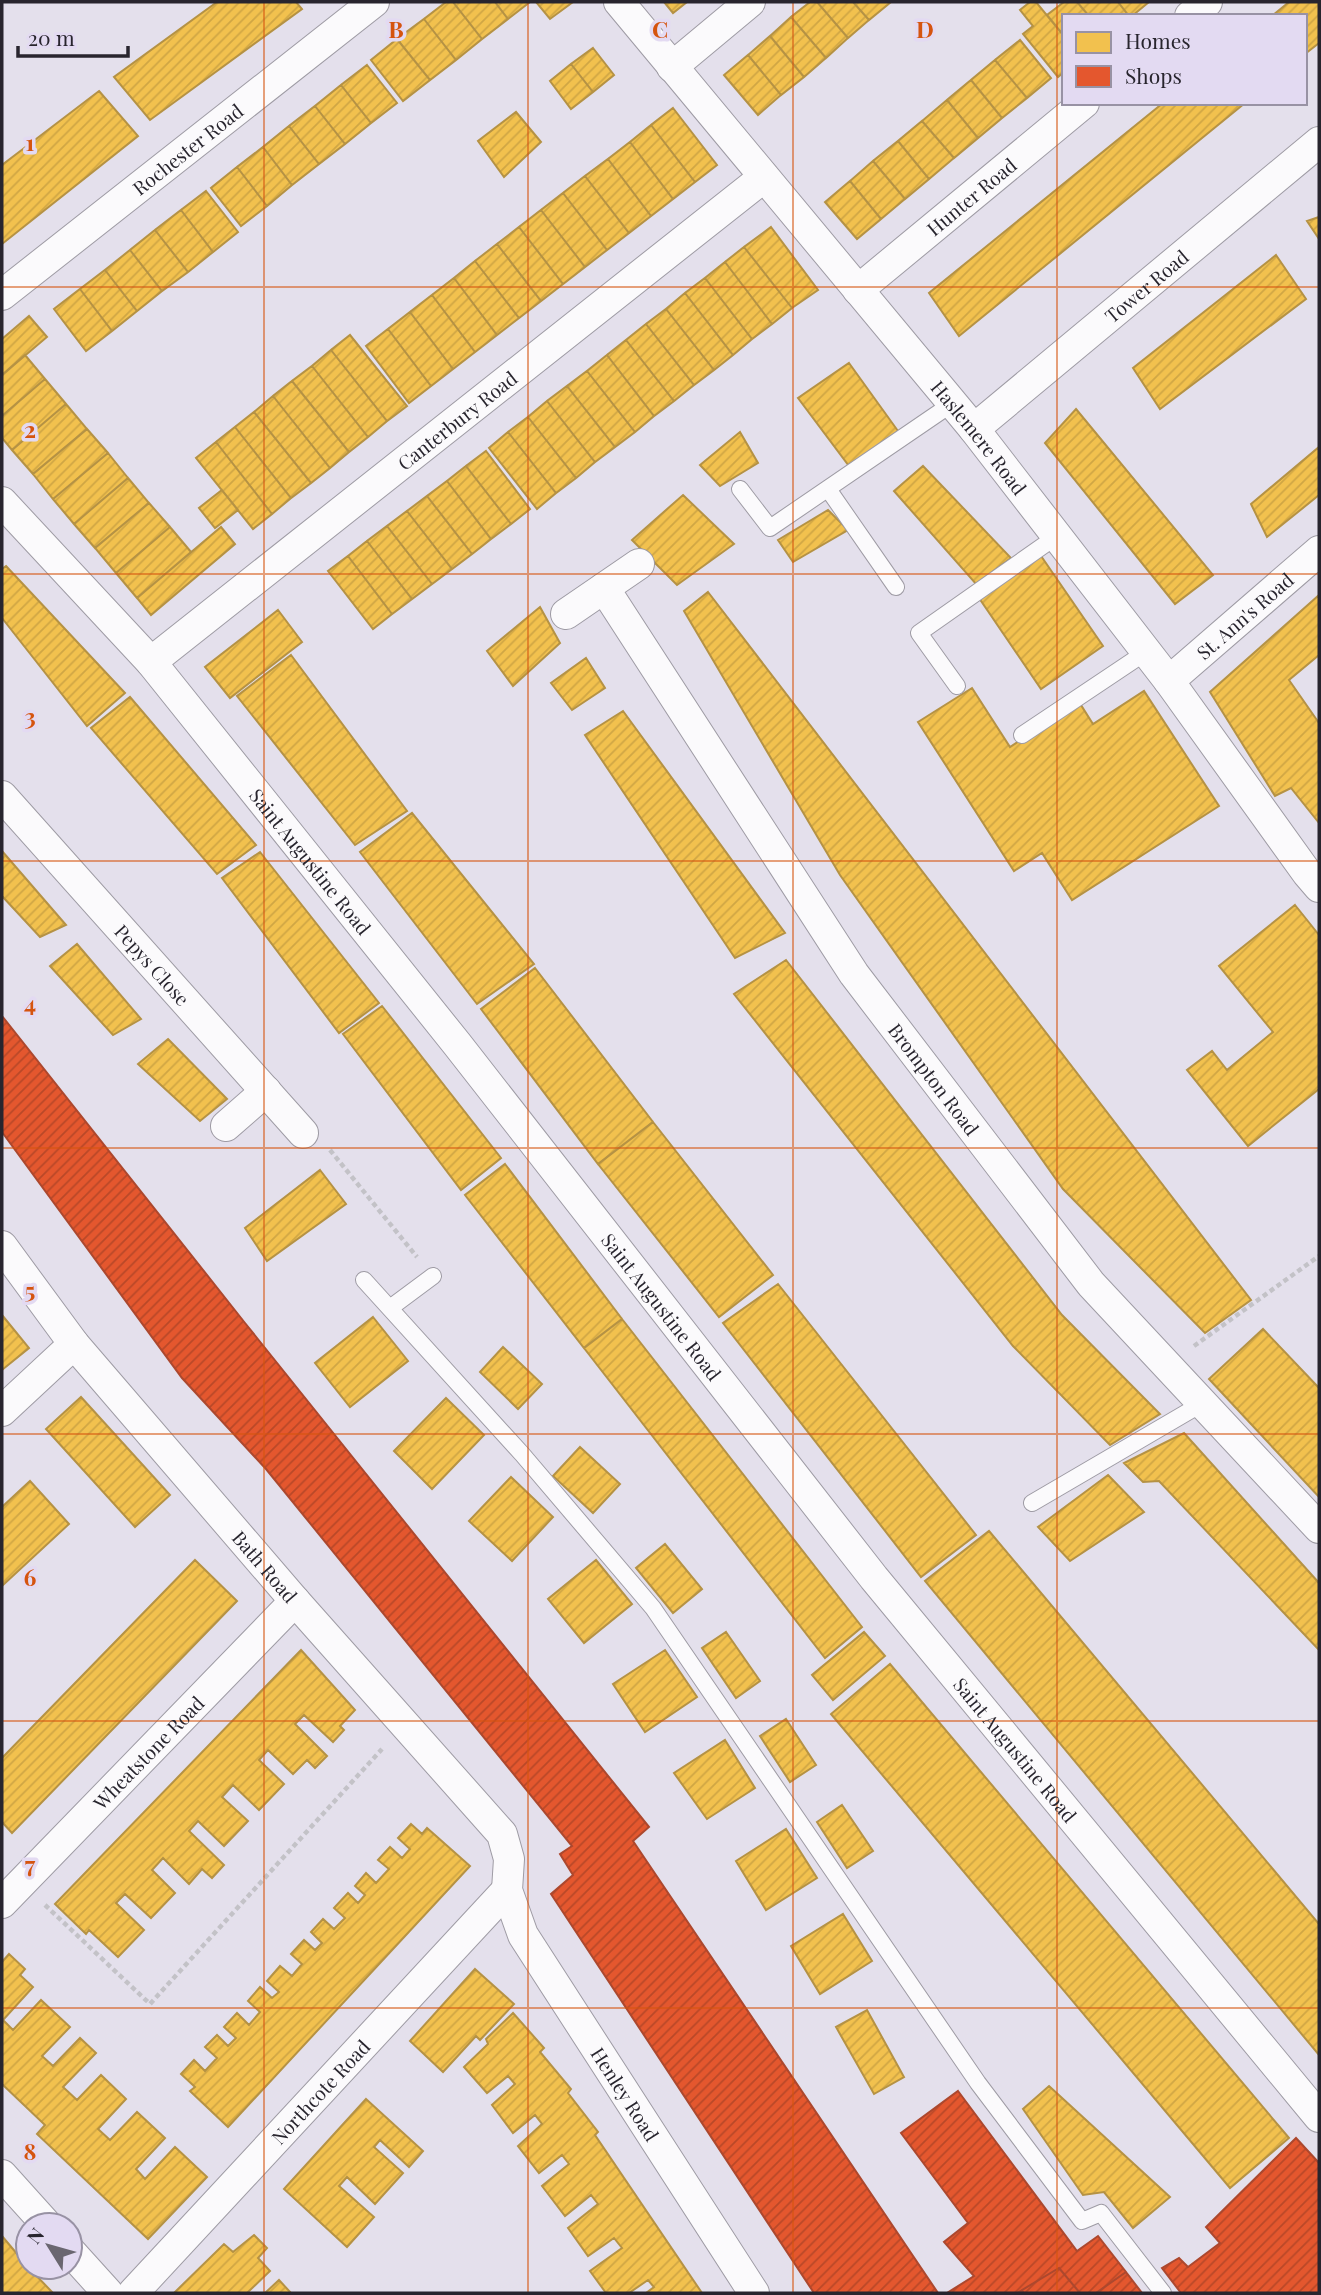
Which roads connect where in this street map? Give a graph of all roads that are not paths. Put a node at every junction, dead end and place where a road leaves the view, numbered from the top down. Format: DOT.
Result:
graph roads {
  1 [pos="374,2"];
  2 [pos="619,2"];
  3 [pos="750,2"];
  4 [pos="1207,2"];
  5 [pos="1192,14"];
  6 [pos="672,66"];
  7 [pos="1082,105"];
  8 [pos="1319,142"];
  9 [pos="764,177"];
  10 [pos="858,290"];
  11 [pos="2,295"];
  12 [pos="953,403"];
  13 [pos="974,429"];
  14 [pos="828,488"];
  15 [pos="740,489"];
  16 [pos="2,502"];
  17 [pos="1057,537"];
  18 [pos="1319,551"];
  19 [pos="639,564"];
  20 [pos="896,587"];
  21 [pos="604,588"];
  22 [pos="566,614"];
  23 [pos="1146,652"];
  24 [pos="151,662"];
  25 [pos="1168,681"];
  26 [pos="957,686"];
  27 [pos="1022,734"];
  28 [pos="2,796"];
  29 [pos="1315,874"];
  30 [pos="266,1091"];
  31 [pos="226,1126"];
  32 [pos="303,1133"];
  33 [pos="2,1246"];
  34 [pos="433,1276"];
  35 [pos="364,1280"];
  36 [pos="390,1308"];
  37 [pos="74,1344"];
  38 [pos="1203,1403"];
  39 [pos="2,1410"];
  40 [pos="1032,1503"];
  41 [pos="1319,1528"];
  42 [pos="295,1601"];
  43 [pos="507,1890"];
  44 [pos="12,1893"];
  45 [pos="1319,2117"];
  46 [pos="2,2175"];
  47 [pos="34,2211"];
  48 [pos="84,2266"];
  49 [pos="108,2293"];
  50 [pos="133,2293"];
  51 [pos="754,2293"];
  52 [pos="1163,2293"];
  1 -- 11 [label="street, Rochester Road"];
  2 -- 6 [label="street, Haslemere Road"];
  3 -- 6 [label="street"];
  4 -- 5 [label="street"];
  6 -- 9 [label="street, Haslemere Road"];
  7 -- 10 [label="street, Hunter Road"];
  8 -- 13 [label="street, Tower Road"];
  9 -- 10 [label="street, Haslemere Road"];
  9 -- 24 [label="street, Canterbury Road"];
  10 -- 12 [label="street, Haslemere Road"];
  12 -- 13 [label="street, Haslemere Road"];
  12 -- 14 [label="lane"];
  13 -- 17 [label="street, Haslemere Road"];
  14 -- 15 [label="lane"];
  14 -- 20 [label="lane"];
  16 -- 24 [label="street, Saint Augustine Road"];
  17 -- 23 [label="street, Haslemere Road"];
  17 -- 26 [label="lane"];
  18 -- 25 [label="street, St. Ann's Road"];
  19 -- 21 [label="street"];
  21 -- 22 [label="street"];
  21 -- 38 [label="street, Brompton Road"];
  23 -- 25 [label="street, Haslemere Road"];
  23 -- 27 [label="lane"];
  24 -- 45 [label="street, Saint Augustine Road"];
  25 -- 29 [label="street, Haslemere Road"];
  28 -- 30 [label="street, Pepys Close"];
  30 -- 31 [label="street"];
  30 -- 32 [label="street, Pepys Close"];
  33 -- 37 [label="street, Bath Road"];
  34 -- 36 [label="lane"];
  35 -- 36 [label="lane"];
  36 -- 52 [label="lane"];
  37 -- 39 [label="street"];
  37 -- 42 [label="street, Bath Road"];
  38 -- 40 [label="lane"];
  38 -- 41 [label="street, Brompton Road"];
  42 -- 43 [label="street, Bath Road"];
  42 -- 44 [label="street, Wheatstone Road"];
  43 -- 50 [label="street, Northcote Road"];
  43 -- 51 [label="street, Henley Road"];
  46 -- 47 [label="street"];
  48 -- 49 [label="street"];
}
